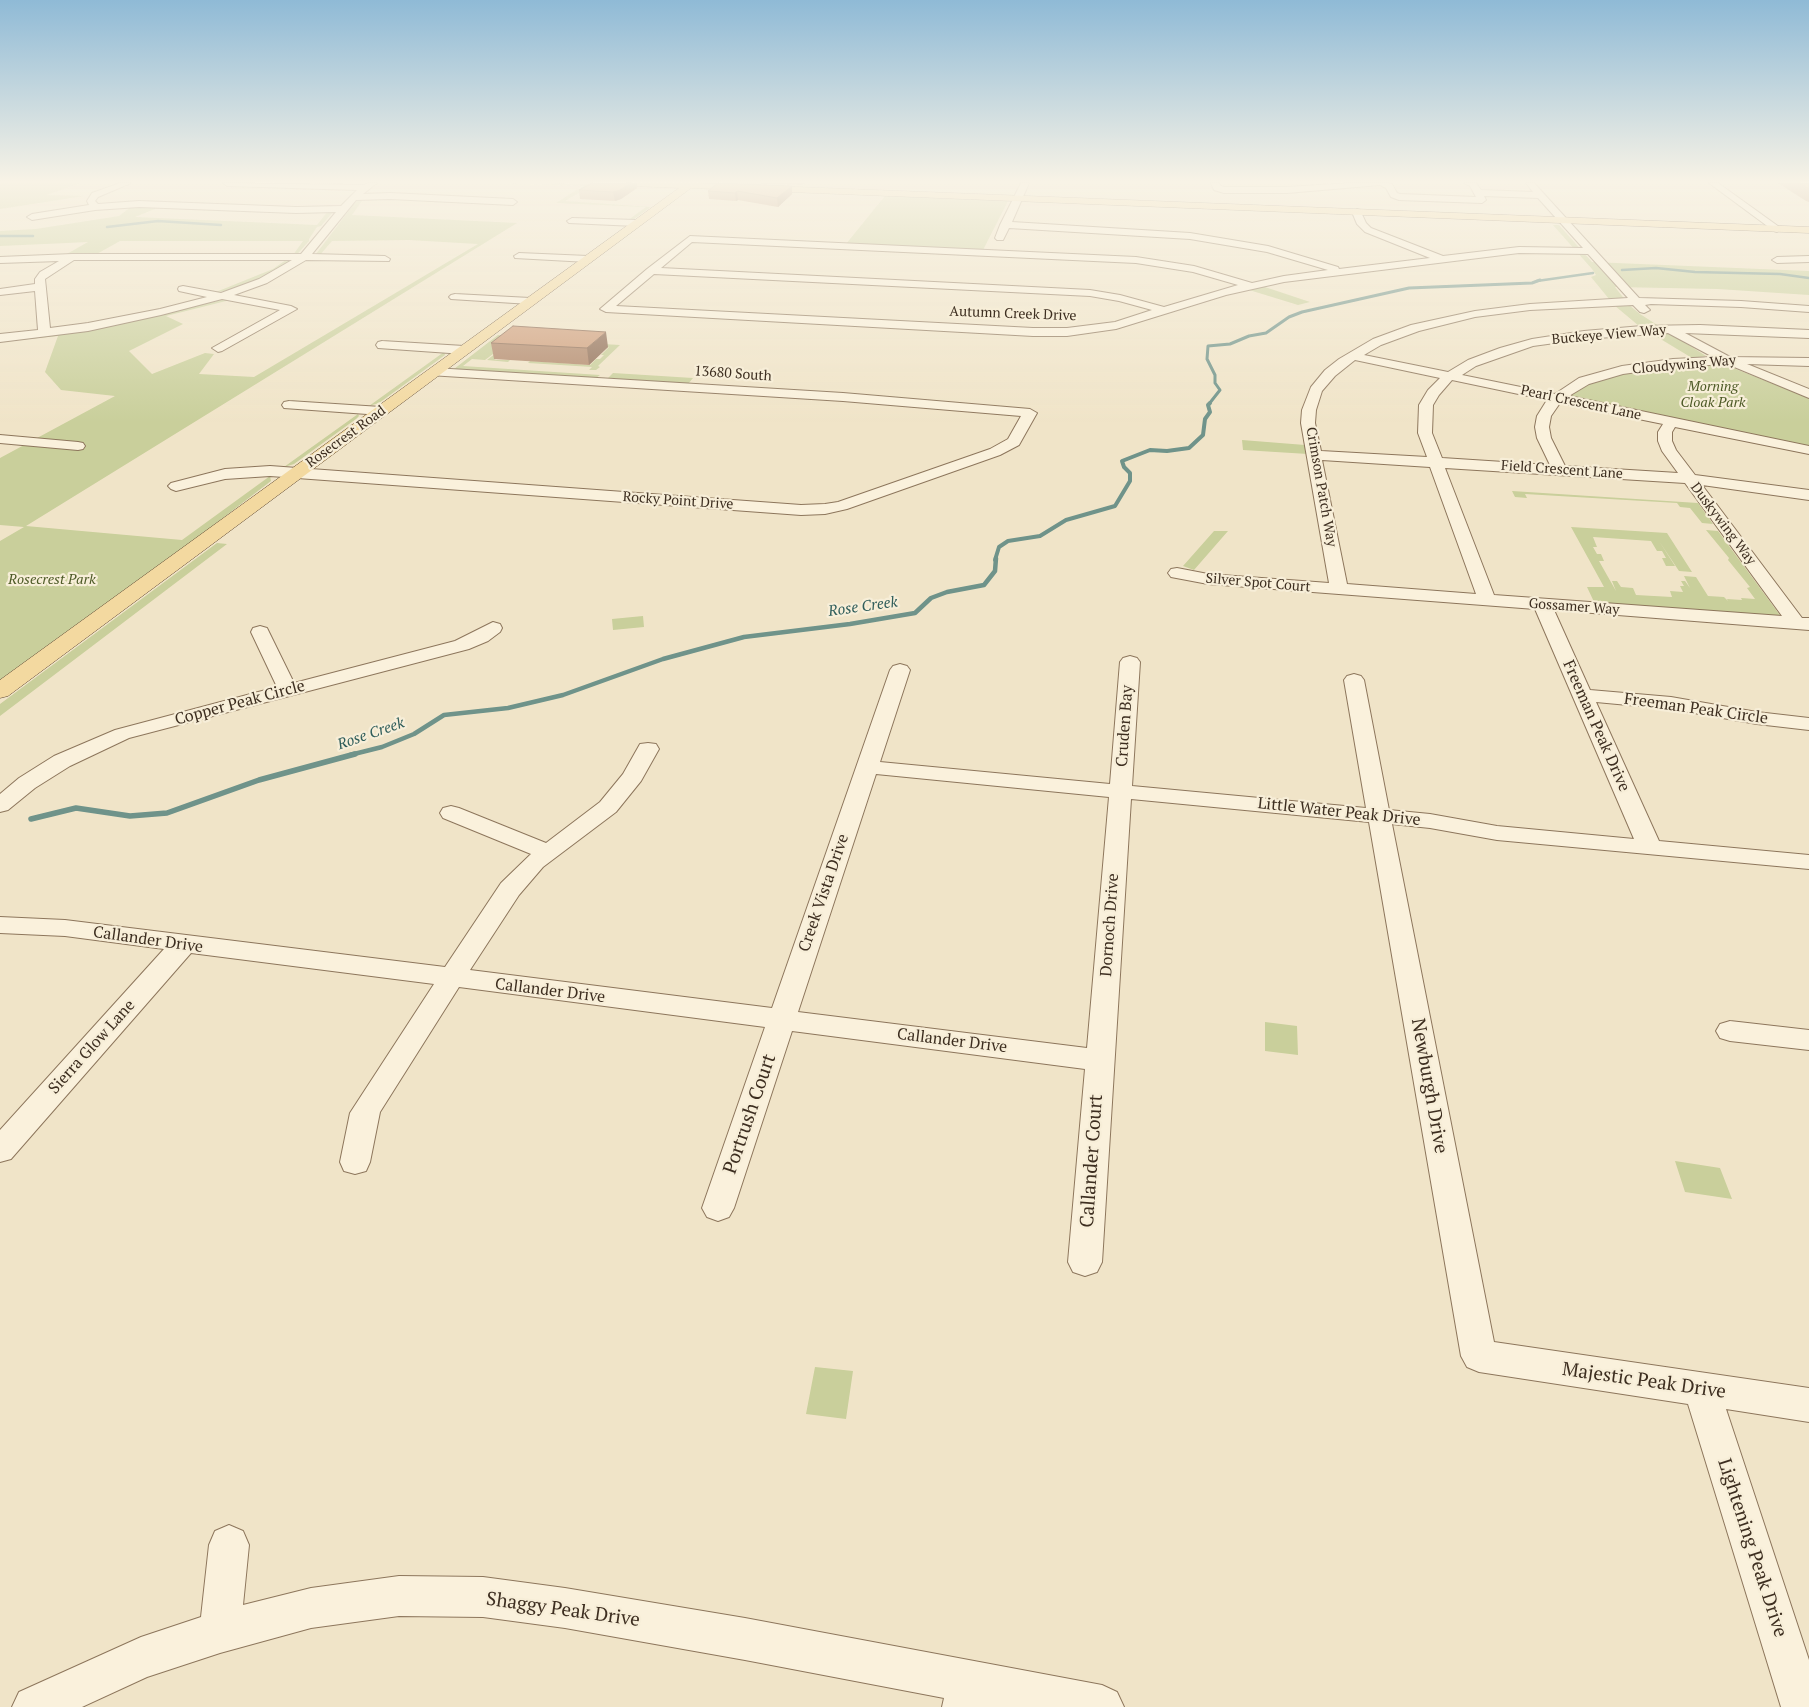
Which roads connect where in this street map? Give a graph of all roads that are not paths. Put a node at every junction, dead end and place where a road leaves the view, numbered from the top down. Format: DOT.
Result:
graph roads {
  1 [pos="62,263"];
  2 [pos="295,263"];
  3 [pos="583,263"];
  4 [pos="661,263"];
  5 [pos="1156,263"];
  6 [pos="1313,263"];
  7 [pos="1414,263"];
  8 [pos="1602,263"];
  9 [pos="651,271"];
  10 [pos="1340,272"];
  11 [pos="1248,285"];
  12 [pos="40,287"];
  13 [pos="184,289"];
  14 [pos="0,292"];
  15 [pos="222,296"];
  16 [pos="455,297"];
  17 [pos="530,301"];
  18 [pos="1637,302"];
  19 [pos="1809,309"];
  20 [pos="1164,310"];
  21 [pos="1670,329"];
  22 [pos="44,333"];
  23 [pos="1809,334"];
  24 [pos="0,338"];
  25 [pos="382,345"];
  26 [pos="218,348"];
  27 [pos="464,350"];
  28 [pos="1353,356"];
  29 [pos="1727,360"];
  30 [pos="1809,362"];
  31 [pos="434,372"];
  32 [pos="1451,376"];
  33 [pos="1809,394"];
  34 [pos="1557,398"];
  35 [pos="289,405"];
  36 [pos="381,411"];
  37 [pos="1030,413"];
  38 [pos="1672,422"];
  39 [pos="0,439"];
  40 [pos="78,446"];
  41 [pos="1809,450"];
  42 [pos="1314,455"];
  43 [pos="1435,462"];
  44 [pos="1560,470"];
  45 [pos="298,472"];
  46 [pos="1689,478"];
  47 [pos="176,486"];
  48 [pos="1809,495"];
  49 [pos="1177,573"];
  50 [pos="1339,589"];
  51 [pos="1487,600"];
  52 [pos="1542,604"];
  53 [pos="1803,624"];
  54 [pos="492,628"];
  55 [pos="260,632"];
  56 [pos="1130,662"];
  57 [pos="900,670"];
  58 [pos="1354,680"];
  59 [pos="288,690"];
  60 [pos="0,691"];
  61 [pos="1582,695"];
  62 [pos="1809,724"];
  63 [pos="648,749"];
  64 [pos="867,767"];
  65 [pos="1120,790"];
  66 [pos="0,805"];
  67 [pos="451,813"];
  68 [pos="1379,816"];
  69 [pos="1650,848"];
  70 [pos="548,852"];
  71 [pos="1809,862"];
  72 [pos="0,925"];
  73 [pos="184,944"];
  74 [pos="450,978"];
  75 [pos="782,1020"];
  76 [pos="1730,1032"];
  77 [pos="1809,1040"];
  78 [pos="1100,1060"];
  79 [pos="0,1150"];
  80 [pos="355,1162"];
  81 [pos="718,1208"];
  82 [pos="1085,1262"];
  83 [pos="1479,1356"];
  84 [pos="1701,1389"];
  85 [pos="1809,1405"];
  86 [pos="229,1545"];
  87 [pos="220,1632"];
  88 [pos="966,1694"];
  89 [pos="34,1707"];
  90 [pos="1102,1707"];
  91 [pos="1803,1707"];
  1 -- 12 [label="street"];
  2 -- 15 [label="street"];
  3 -- 17 [label="main road, Rosecrest Road"];
  4 -- 9 [label="street"];
  5 -- 11 [label="street"];
  6 -- 10 [label="street"];
  7 -- 10 [label="street, Autumn Creek Drive"];
  8 -- 18 [label="street"];
  9 -- 20 [label="street"];
  9 -- 20 [label="street, Autumn Creek Drive"];
  10 -- 11 [label="street, Autumn Creek Drive"];
  11 -- 20 [label="street, Autumn Creek Drive"];
  12 -- 14 [label="street"];
  12 -- 22 [label="street"];
  13 -- 15 [label="street"];
  15 -- 22 [label="street"];
  15 -- 26 [label="street"];
  16 -- 17 [label="street"];
  17 -- 27 [label="main road, Rosecrest Road"];
  18 -- 19 [label="street, Crimson Patch Way"];
  18 -- 21 [label="street"];
  18 -- 28 [label="street, Crimson Patch Way"];
  21 -- 23 [label="street, Buckeye View Way"];
  21 -- 29 [label="street"];
  21 -- 32 [label="street, Buckeye View Way"];
  22 -- 24 [label="street"];
  25 -- 27 [label="street"];
  27 -- 31 [label="main road, Rosecrest Road"];
  28 -- 32 [label="street, Pearl Crescent Lane"];
  28 -- 42 [label="street, Crimson Patch Way"];
  29 -- 30 [label="street, Cloudywing Way"];
  29 -- 33 [label="street"];
  29 -- 34 [label="street, Cloudywing Way"];
  31 -- 36 [label="main road, Rosecrest Road"];
  31 -- 37 [label="street, 13680 South"];
  32 -- 34 [label="street, Pearl Crescent Lane"];
  32 -- 43 [label="street, Buckeye View Way"];
  34 -- 38 [label="street, Pearl Crescent Lane"];
  34 -- 44 [label="street, Cloudywing Way"];
  35 -- 36 [label="street"];
  36 -- 45 [label="main road, Rosecrest Road"];
  37 -- 45 [label="street, Rocky Point Drive"];
  38 -- 41 [label="street, Pearl Crescent Lane"];
  38 -- 46 [label="street, Duskywing Way"];
  39 -- 40 [label="street"];
  42 -- 43 [label="street, Field Crescent Lane"];
  42 -- 50 [label="street, Crimson Patch Way"];
  43 -- 44 [label="street, Field Crescent Lane"];
  43 -- 51 [label="street, Buckeye View Way"];
  44 -- 46 [label="street, Field Crescent Lane"];
  45 -- 47 [label="street, Rocky Point Drive"];
  45 -- 60 [label="main road, Rosecrest Road"];
  46 -- 48 [label="street, Field Crescent Lane"];
  46 -- 53 [label="street, Duskywing Way"];
  49 -- 50 [label="street, Silver Spot Court"];
  50 -- 51 [label="street, Gossamer Way"];
  51 -- 52 [label="street, Gossamer Way"];
  52 -- 53 [label="street, Gossamer Way"];
  52 -- 61 [label="street, Freeman Peak Drive"];
  54 -- 59 [label="street, Copper Peak Circle"];
  55 -- 59 [label="street"];
  56 -- 65 [label="street, Cruden Bay"];
  57 -- 64 [label="street, Creek Vista Drive"];
  58 -- 68 [label="street"];
  59 -- 66 [label="street, Copper Peak Circle"];
  61 -- 62 [label="street, Freeman Peak Circle"];
  61 -- 69 [label="street, Freeman Peak Drive"];
  63 -- 70 [label="street"];
  64 -- 65 [label="street, Little Water Peak Drive"];
  64 -- 75 [label="street, Creek Vista Drive"];
  65 -- 68 [label="street, Little Water Peak Drive"];
  65 -- 78 [label="street, Dornoch Drive"];
  67 -- 70 [label="street"];
  68 -- 69 [label="street, Little Water Peak Drive"];
  68 -- 83 [label="street, Newburgh Drive"];
  69 -- 71 [label="street, Little Water Peak Drive"];
  70 -- 74 [label="street"];
  72 -- 73 [label="street, Callander Drive"];
  73 -- 74 [label="street, Callander Drive"];
  73 -- 79 [label="street, Sierra Glow Lane"];
  74 -- 75 [label="street, Callander Drive"];
  74 -- 80 [label="street"];
  75 -- 78 [label="street, Callander Drive"];
  75 -- 81 [label="street, Portrush Court"];
  76 -- 77 [label="street"];
  78 -- 82 [label="street, Callander Court"];
  83 -- 84 [label="street, Majestic Peak Drive"];
  84 -- 85 [label="street, Majestic Peak Drive"];
  84 -- 91 [label="street, Lightening Peak Drive"];
  86 -- 87 [label="street"];
  87 -- 88 [label="street, Shaggy Peak Drive"];
  87 -- 89 [label="street, Shaggy Peak Drive"];
  88 -- 90 [label="street, Shaggy Peak Drive"];
}
